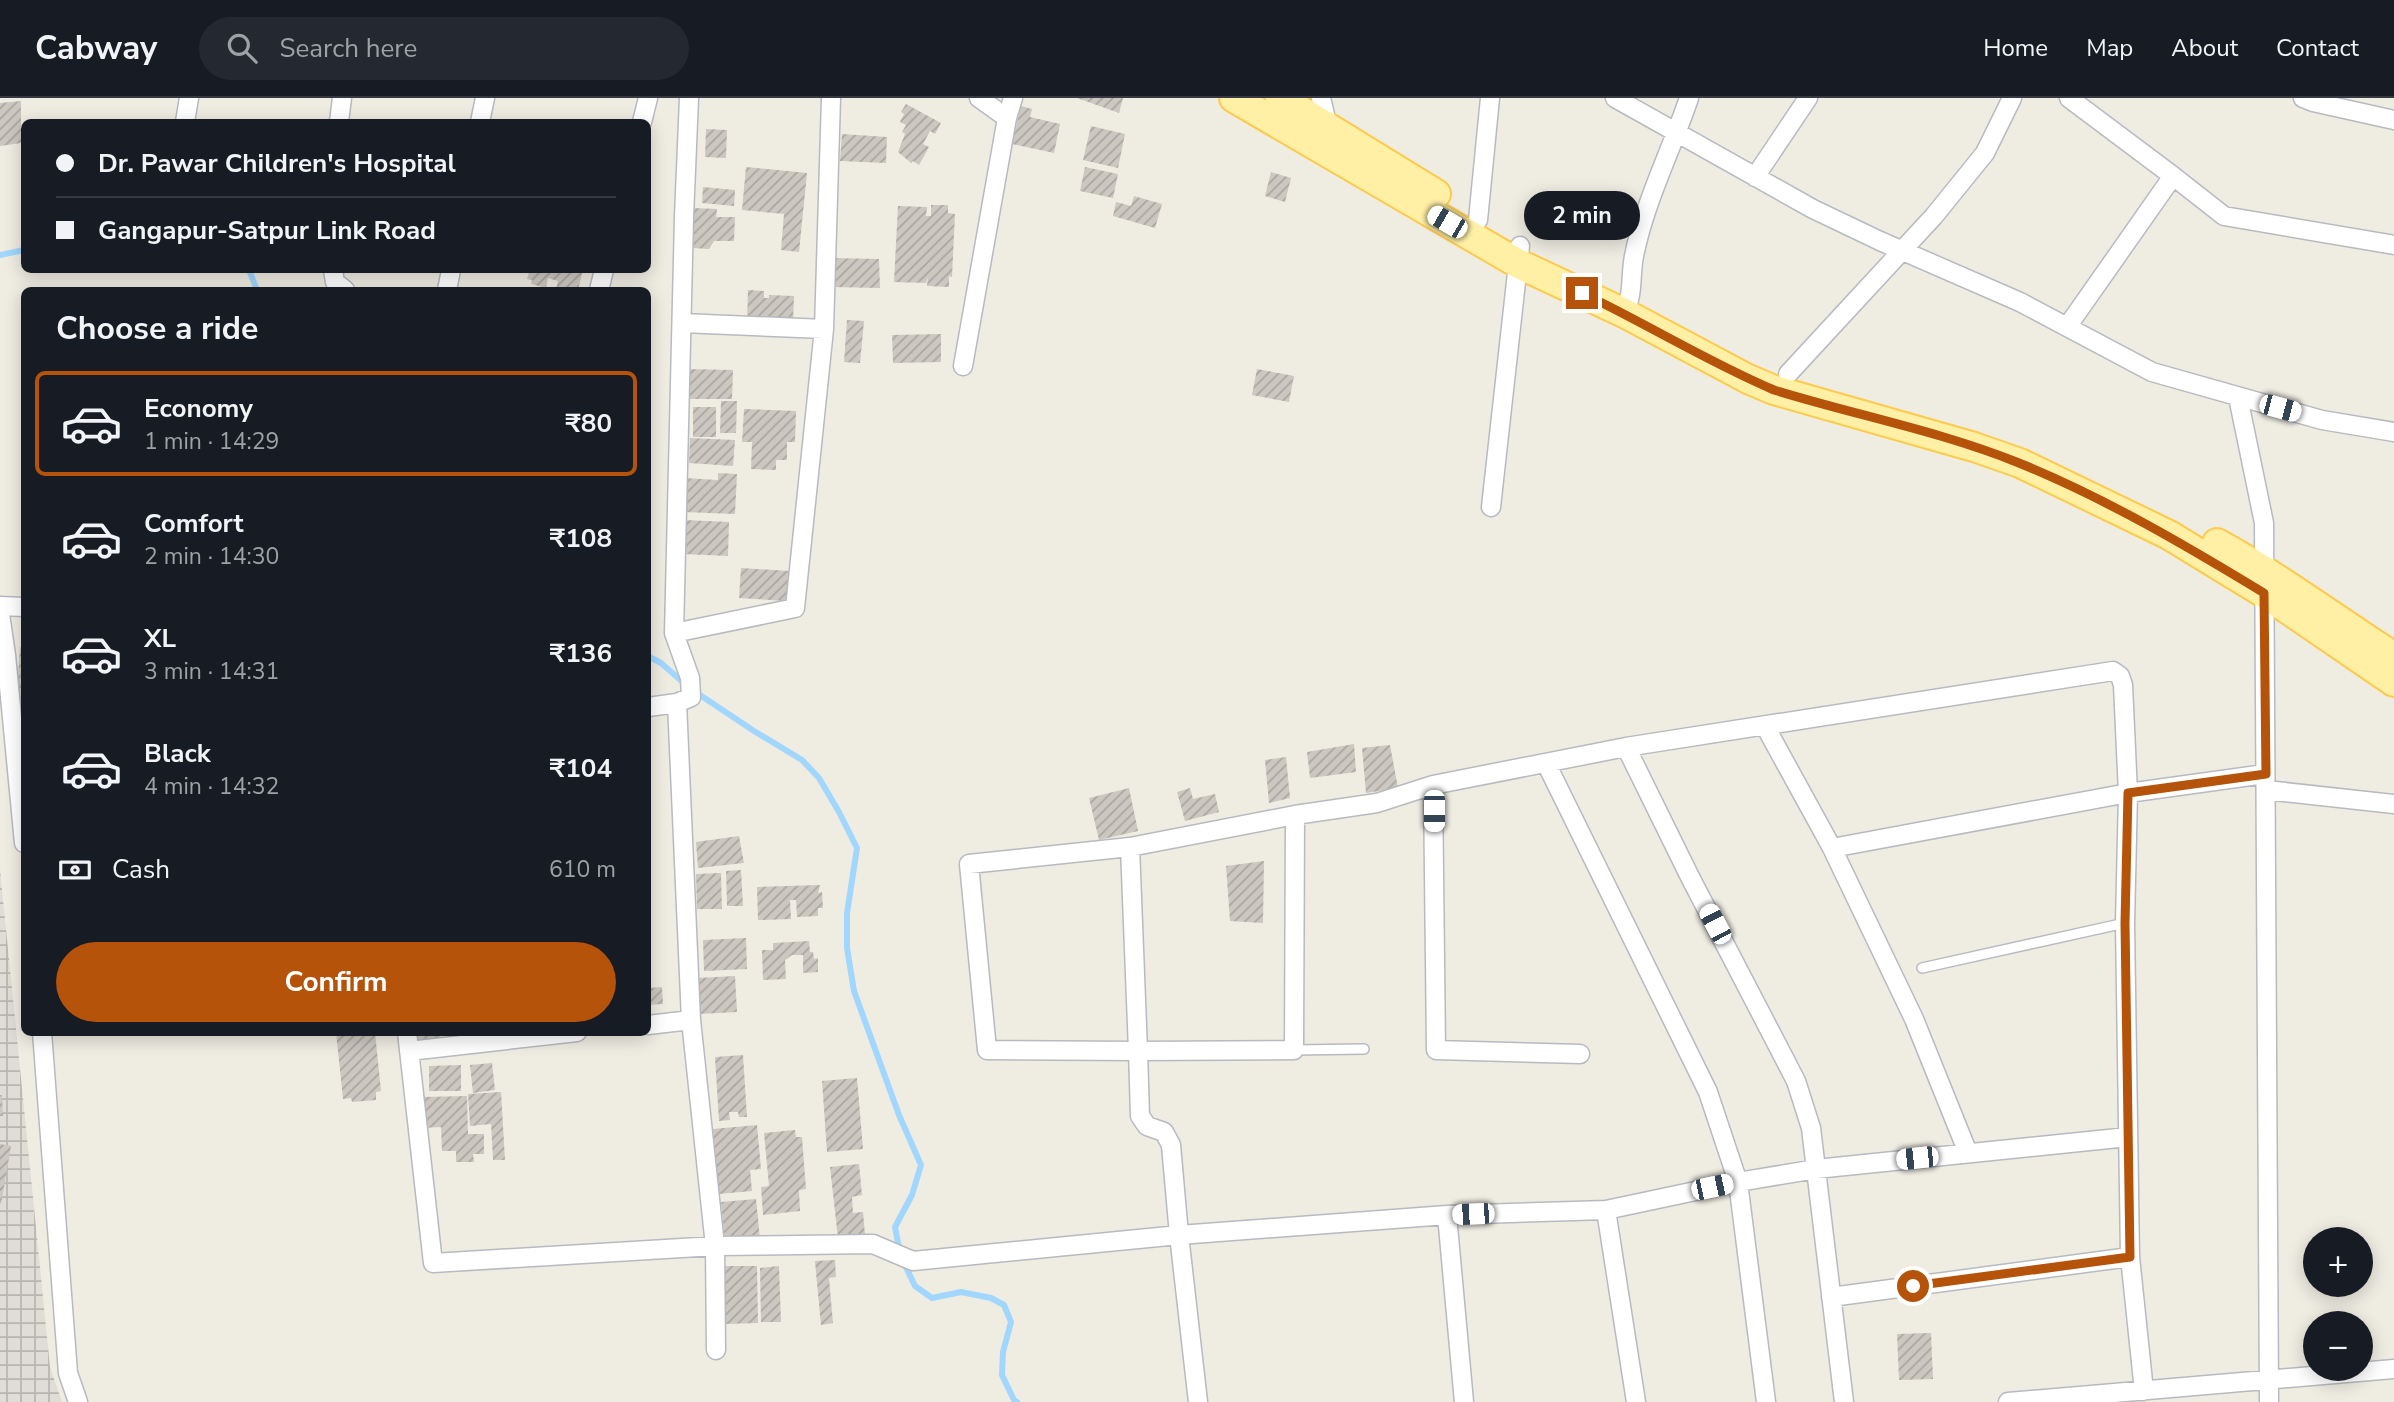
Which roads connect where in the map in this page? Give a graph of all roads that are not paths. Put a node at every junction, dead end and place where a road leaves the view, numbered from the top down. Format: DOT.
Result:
graph roads {
  1 [pos="189,98"];
  2 [pos="342,98"];
  3 [pos="485,98"];
  4 [pos="648,98"];
  5 [pos="689,98"];
  6 [pos="831,98"];
  7 [pos="979,98"];
  8 [pos="1013,98"];
  9 [pos="1234,98"];
  10 [pos="1280,98"];
  11 [pos="1321,98"];
  12 [pos="1490,98"];
  13 [pos="1615,98"];
  14 [pos="1689,98"];
  15 [pos="1808,98"];
  16 [pos="2012,98"];
  17 [pos="2069,98"];
  18 [pos="2303,98"];
  19 [pos="2371,106"];
  20 [pos="1007,118"];
  21 [pos="186,119"];
  22 [pos="339,119"];
  23 [pos="481,119"];
  24 [pos="643,119"];
  25 [pos="2394,120"];
  26 [pos="1328,127"];
  27 [pos="1677,133"];
  28 [pos="2173,176"];
  29 [pos="1755,177"];
  30 [pos="1478,220"];
  31 [pos="2394,245"];
  32 [pos="1901,250"];
  33 [pos="1519,255"];
  34 [pos="1627,307"];
  35 [pos="682,323"];
  36 [pos="2067,327"];
  37 [pos="824,329"];
  38 [pos="963,366"];
  39 [pos="1788,374"];
  40 [pos="2238,397"];
  41 [pos="2394,432"];
  42 [pos="1491,507"];
  43 [pos="2264,581"];
  44 [pos="0,606"];
  45 [pos="21,607"];
  46 [pos="0,614"];
  47 [pos="674,633"];
  48 [pos="2394,657"];
  49 [pos="2394,682"];
  50 [pos="684,700"];
  51 [pos="651,706"];
  52 [pos="1765,726"];
  53 [pos="1626,747"];
  54 [pos="1546,763"];
  55 [pos="2266,782"];
  56 [pos="1433,785"];
  57 [pos="2128,793"];
  58 [pos="21,796"];
  59 [pos="2394,804"];
  60 [pos="1295,815"];
  61 [pos="1130,847"];
  62 [pos="1832,848"];
  63 [pos="2125,923"];
  64 [pos="1922,968"];
  65 [pos="691,1020"];
  66 [pos="651,1025"];
  67 [pos="42,1036"];
  68 [pos="407,1036"];
  69 [pos="542,1036"];
  70 [pos="1294,1049"];
  71 [pos="1364,1049"];
  72 [pos="409,1051"];
  73 [pos="1138,1051"];
  74 [pos="1580,1054"];
  75 [pos="2128,1138"];
  76 [pos="1968,1153"];
  77 [pos="1816,1169"];
  78 [pos="1738,1182"];
  79 [pos="1606,1210"];
  80 [pos="1447,1215"];
  81 [pos="1179,1236"];
  82 [pos="715,1246"];
  83 [pos="2130,1257"];
  84 [pos="1831,1297"];
  85 [pos="716,1350"];
  86 [pos="2394,1369"];
  87 [pos="2269,1380"];
  88 [pos="2144,1391"];
  89 [pos="78,1402"];
  90 [pos="1198,1402"];
  91 [pos="1464,1402"];
  92 [pos="1636,1402"];
  93 [pos="1766,1402"];
  94 [pos="1844,1402"];
  95 [pos="2008,1402"];
  96 [pos="2269,1402"];
  1 -- 21 [label="street"];
  2 -- 22 [label="street"];
  3 -- 23 [label="street"];
  4 -- 24 [label="street"];
  5 -- 35 [label="street"];
  6 -- 37 [label="street"];
  7 -- 20 [label="street"];
  8 -- 20 [label="street"];
  9 -- 33 [label="main road"];
  10 -- 26 [label="main road"];
  11 -- 26 [label="street"];
  12 -- 30 [label="street"];
  13 -- 27 [label="street"];
  14 -- 27 [label="street"];
  15 -- 29 [label="street"];
  16 -- 32 [label="street"];
  17 -- 28 [label="street"];
  18 -- 19 [label="street"];
  19 -- 25 [label="street"];
  20 -- 38 [label="street"];
  26 -- 30 [label="main road"];
  27 -- 29 [label="street"];
  27 -- 34 [label="street"];
  28 -- 31 [label="street"];
  28 -- 36 [label="street"];
  29 -- 32 [label="street"];
  30 -- 33 [label="main road"];
  32 -- 36 [label="street"];
  32 -- 39 [label="street"];
  33 -- 34 [label="main road"];
  33 -- 42 [label="street"];
  34 -- 39 [label="main road"];
  34 -- 43 [label="main road"];
  35 -- 37 [label="street"];
  35 -- 47 [label="street"];
  36 -- 40 [label="street"];
  37 -- 47 [label="street"];
  39 -- 43 [label="main road"];
  40 -- 41 [label="street"];
  40 -- 43 [label="street"];
  43 -- 48 [label="main road"];
  43 -- 49 [label="main road"];
  43 -- 55 [label="street"];
  44 -- 45 [label="street"];
  46 -- 58 [label="street"];
  47 -- 50 [label="street"];
  50 -- 51 [label="street"];
  50 -- 65 [label="street"];
  52 -- 53 [label="street"];
  52 -- 57 [label="street"];
  52 -- 62 [label="street"];
  53 -- 54 [label="street"];
  53 -- 77 [label="street"];
  54 -- 56 [label="street"];
  54 -- 78 [label="street"];
  55 -- 57 [label="street"];
  55 -- 59 [label="street"];
  55 -- 87 [label="street"];
  56 -- 60 [label="street"];
  56 -- 74 [label="street"];
  57 -- 62 [label="street"];
  57 -- 63 [label="street"];
  60 -- 61 [label="street"];
  60 -- 70 [label="street"];
  61 -- 73 [label="street"];
  61 -- 73 [label="street"];
  62 -- 76 [label="street"];
  63 -- 64 [label="lane"];
  63 -- 75 [label="street"];
  65 -- 66 [label="street"];
  65 -- 82 [label="street"];
  67 -- 89 [label="street"];
  68 -- 72 [label="street"];
  69 -- 72 [label="street"];
  70 -- 71 [label="lane"];
  70 -- 73 [label="street"];
  72 -- 82 [label="street"];
  73 -- 81 [label="street"];
  75 -- 76 [label="street"];
  75 -- 83 [label="street"];
  76 -- 77 [label="street"];
  77 -- 78 [label="street"];
  77 -- 84 [label="street"];
  78 -- 79 [label="street"];
  78 -- 93 [label="street"];
  79 -- 80 [label="street"];
  79 -- 92 [label="street"];
  80 -- 81 [label="street"];
  80 -- 91 [label="street"];
  81 -- 82 [label="street"];
  81 -- 90 [label="street"];
  82 -- 85 [label="street"];
  83 -- 84 [label="street"];
  83 -- 88 [label="street"];
  84 -- 94 [label="street"];
  86 -- 87 [label="street"];
  87 -- 88 [label="street"];
  87 -- 96 [label="street"];
  88 -- 95 [label="street"];
}
